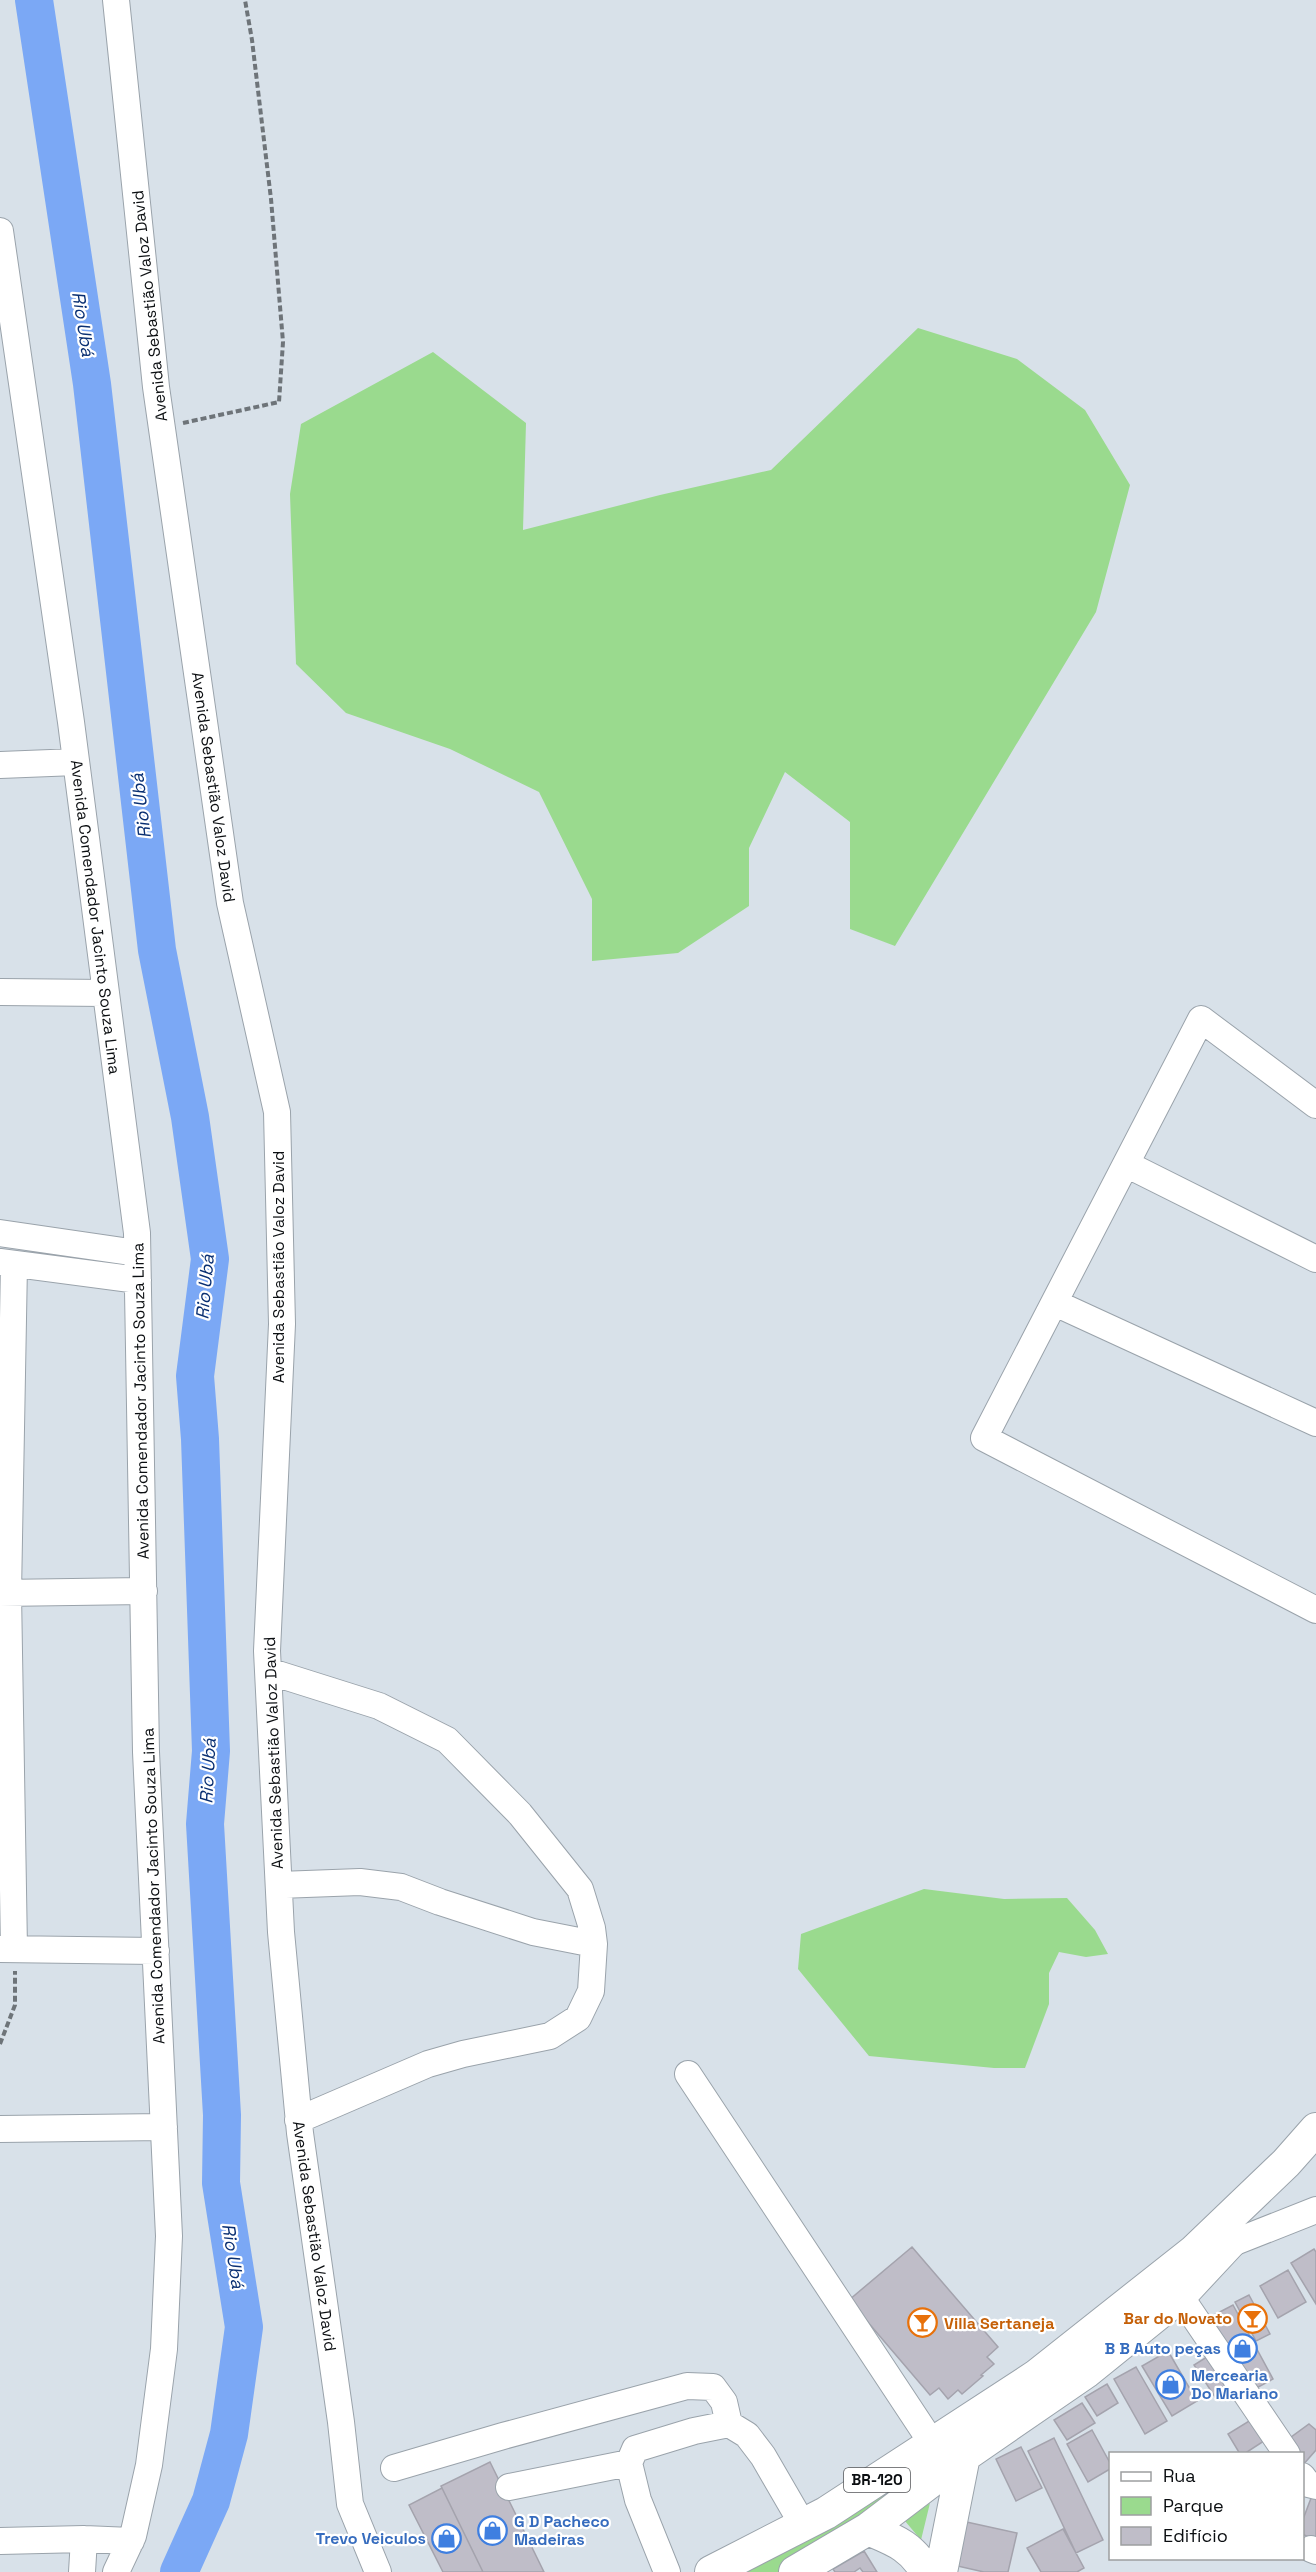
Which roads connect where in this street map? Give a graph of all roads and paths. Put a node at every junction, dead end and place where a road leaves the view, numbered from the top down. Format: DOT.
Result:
graph roads {
  1 [pos="116,0"];
  2 [pos="245,0"];
  3 [pos="0,231"];
  4 [pos="7,327"];
  5 [pos="162,427"];
  6 [pos="76,762"];
  7 [pos="0,765"];
  8 [pos="0,992"];
  9 [pos="106,993"];
  10 [pos="1316,1105"];
  11 [pos="1126,1164"];
  12 [pos="0,1233"];
  13 [pos="137,1253"];
  14 [pos="1316,1258"];
  15 [pos="7,1263"];
  16 [pos="138,1280"];
  17 [pos="1055,1303"];
  18 [pos="1316,1423"];
  19 [pos="144,1591"];
  20 [pos="4,1593"];
  21 [pos="1316,1610"];
  22 [pos="268,1671"];
  23 [pos="279,1886"];
  24 [pos="594,1944"];
  25 [pos="7,1949"];
  26 [pos="156,1952"];
  27 [pos="0,2044"];
  28 [pos="688,2074"];
  29 [pos="298,2120"];
  30 [pos="164,2127"];
  31 [pos="0,2129"];
  32 [pos="1316,2129"];
  33 [pos="1286,2163"];
  34 [pos="1316,2210"];
  35 [pos="1230,2244"];
  36 [pos="1194,2251"];
  37 [pos="1180,2296"];
  38 [pos="1036,2376"];
  39 [pos="729,2424"];
  40 [pos="932,2443"];
  41 [pos="1286,2452"];
  42 [pos="964,2456"];
  43 [pos="629,2463"];
  44 [pos="394,2468"];
  45 [pos="509,2487"];
  46 [pos="803,2525"];
  47 [pos="868,2529"];
  48 [pos="84,2539"];
  49 [pos="0,2541"];
  50 [pos="131,2541"];
  51 [pos="82,2572"];
  52 [pos="116,2572"];
  53 [pos="378,2572"];
  54 [pos="667,2572"];
  55 [pos="711,2572"];
  56 [pos="795,2572"];
  57 [pos="926,2572"];
  58 [pos="941,2572"];
  1 -- 5 [label="street, Avenida Sebastião Valoz David"];
  2 -- 5 [label="path"];
  3 -- 4 [label="street, Avenida Comendador Jacinto Souza Lima"];
  4 -- 6 [label="street, Avenida Comendador Jacinto Souza Lima"];
  5 -- 22 [label="street, Avenida Sebastião Valoz David"];
  6 -- 7 [label="street"];
  6 -- 9 [label="street, Avenida Comendador Jacinto Souza Lima"];
  8 -- 9 [label="street"];
  9 -- 13 [label="street, Avenida Comendador Jacinto Souza Lima"];
  10 -- 11 [label="street"];
  11 -- 14 [label="street"];
  11 -- 17 [label="street"];
  12 -- 13 [label="street"];
  13 -- 16 [label="street, Avenida Comendador Jacinto Souza Lima"];
  15 -- 16 [label="street"];
  15 -- 20 [label="street"];
  16 -- 19 [label="street, Avenida Comendador Jacinto Souza Lima"];
  17 -- 18 [label="street"];
  17 -- 21 [label="street"];
  19 -- 20 [label="street"];
  19 -- 26 [label="street, Avenida Comendador Jacinto Souza Lima"];
  20 -- 25 [label="street"];
  22 -- 23 [label="street, Avenida Sebastião Valoz David"];
  22 -- 24 [label="street"];
  23 -- 24 [label="street"];
  23 -- 29 [label="street, Avenida Sebastião Valoz David"];
  24 -- 29 [label="street"];
  25 -- 26 [label="street"];
  25 -- 27 [label="path"];
  26 -- 30 [label="street, Avenida Comendador Jacinto Souza Lima"];
  28 -- 40 [label="street"];
  29 -- 53 [label="street, Avenida Sebastião Valoz David"];
  30 -- 31 [label="street"];
  30 -- 50 [label="street, Avenida Comendador Jacinto Souza Lima"];
  32 -- 33 [label="main road, BR-120"];
  33 -- 35 [label="main road, BR-120"];
  33 -- 36 [label="main road, BR-120"];
  34 -- 35 [label="street"];
  35 -- 36 [label="street"];
  35 -- 37 [label="main road, BR-120"];
  36 -- 38 [label="main road, BR-120"];
  37 -- 41 [label="street"];
  37 -- 42 [label="main road, BR-120"];
  38 -- 40 [label="main road, BR-120"];
  38 -- 42 [label="main road"];
  39 -- 43 [label="street"];
  39 -- 44 [label="street"];
  39 -- 46 [label="street"];
  40 -- 46 [label="main road, BR-120"];
  42 -- 47 [label="main road, BR-120"];
  42 -- 58 [label="main road"];
  43 -- 45 [label="street"];
  43 -- 54 [label="street"];
  46 -- 55 [label="main road, BR-120"];
  47 -- 56 [label="main road, BR-120"];
  47 -- 57 [label="main road"];
  48 -- 49 [label="street"];
  48 -- 50 [label="street"];
  48 -- 51 [label="street"];
  50 -- 52 [label="street, Avenida Comendador Jacinto Souza Lima"];
}
